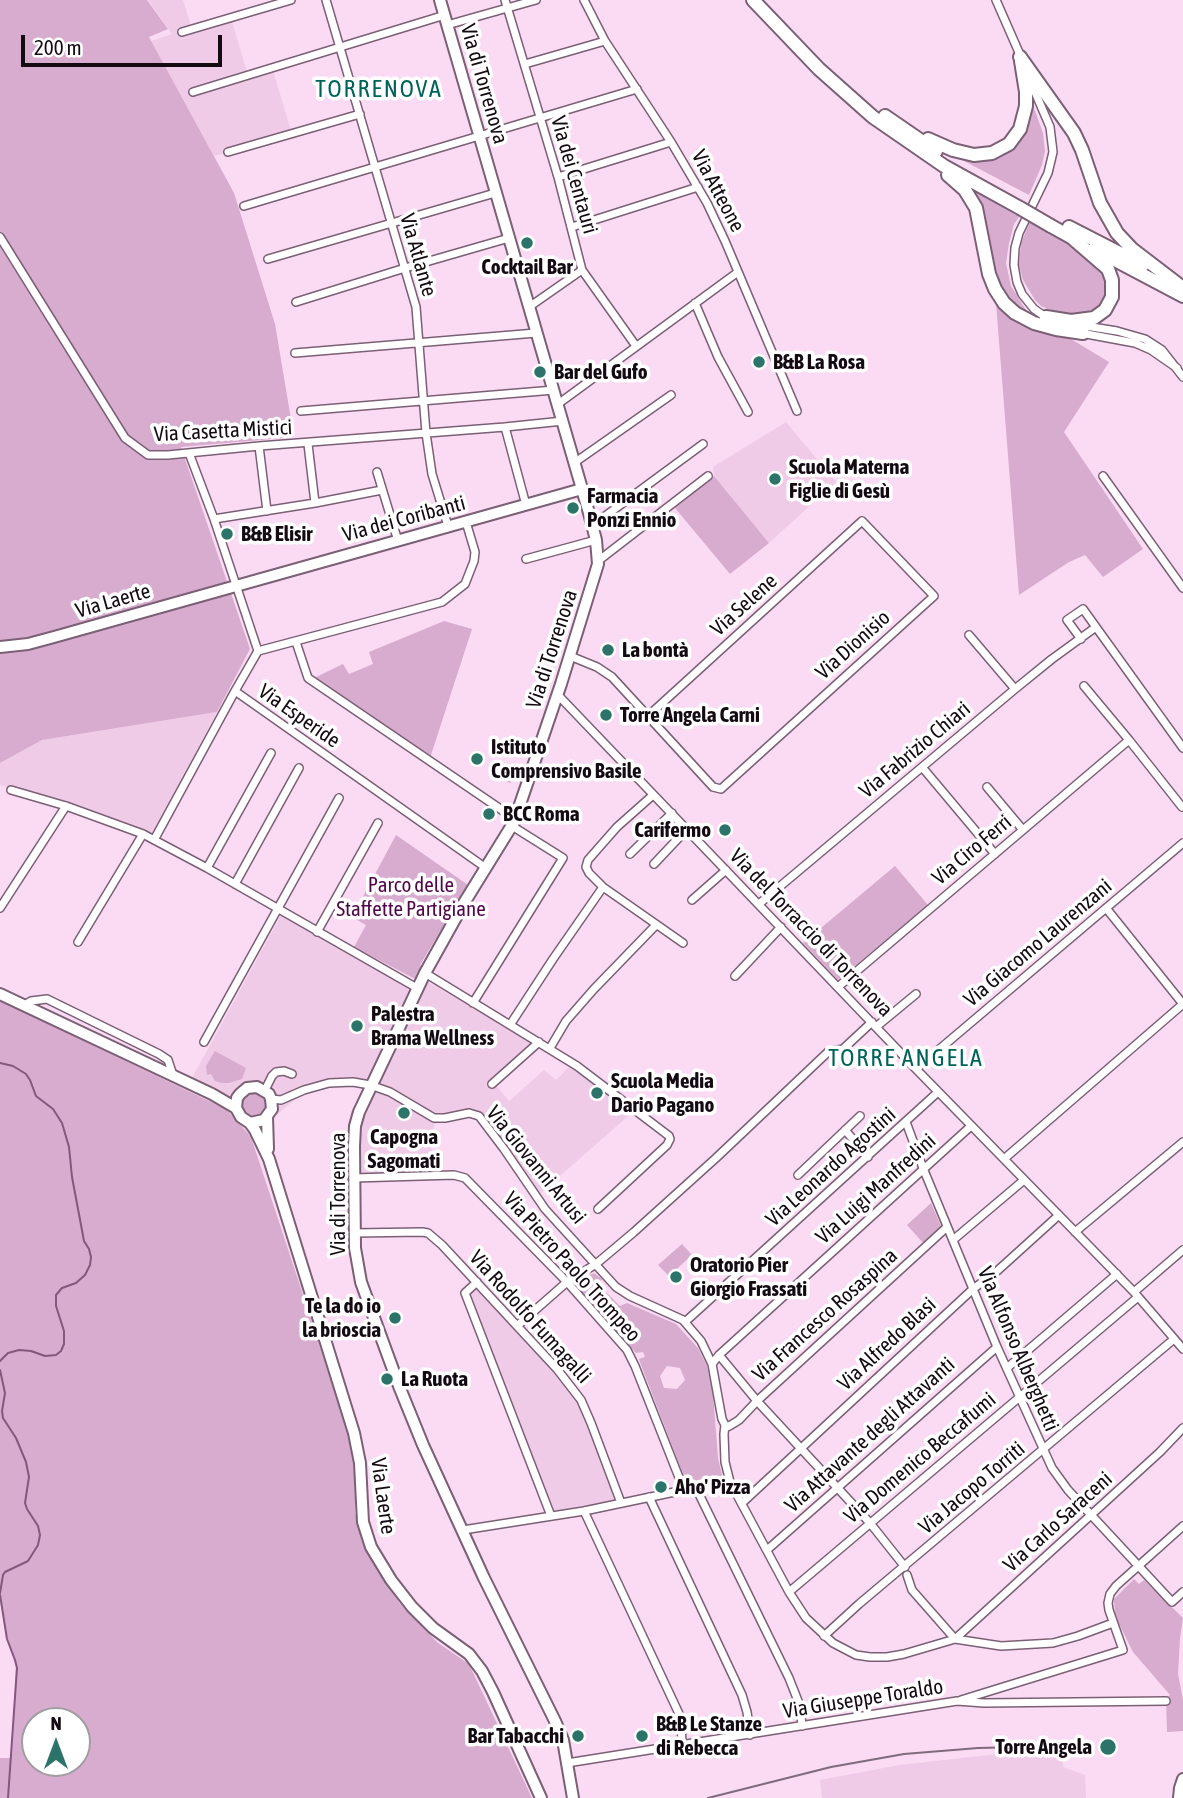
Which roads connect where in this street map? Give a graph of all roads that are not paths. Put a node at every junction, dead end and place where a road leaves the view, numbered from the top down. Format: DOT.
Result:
graph roads {
  1 [pos="291,0"];
  2 [pos="326,0"];
  3 [pos="440,0"];
  4 [pos="536,0"];
  5 [pos="584,0"];
  6 [pos="753,0"];
  7 [pos="764,0"];
  8 [pos="996,0"];
  9 [pos="507,4"];
  10 [pos="446,20"];
  11 [pos="182,32"];
  12 [pos="605,41"];
  13 [pos="339,47"];
  14 [pos="1020,57"];
  15 [pos="525,64"];
  16 [pos="637,89"];
  17 [pos="193,92"];
  18 [pos="360,114"];
  19 [pos="540,118"];
  20 [pos="889,119"];
  21 [pos="480,136"];
  22 [pos="671,142"];
  23 [pos="228,152"];
  24 [pos="931,158"];
  25 [pos="375,167"];
  26 [pos="558,177"];
  27 [pos="698,187"];
  28 [pos="495,193"];
  29 [pos="1022,205"];
  30 [pos="244,206"];
  31 [pos="391,223"];
  32 [pos="1052,223"];
  33 [pos="572,228"];
  34 [pos="0,237"];
  35 [pos="1071,237"];
  36 [pos="509,238"];
  37 [pos="268,259"];
  38 [pos="405,268"];
  39 [pos="582,270"];
  40 [pos="738,272"];
  41 [pos="1182,289"];
  42 [pos="296,302"];
  43 [pos="695,303"];
  44 [pos="529,307"];
  45 [pos="1046,317"];
  46 [pos="536,333"];
  47 [pos="1083,333"];
  48 [pos="419,343"];
  49 [pos="636,346"];
  50 [pos="295,353"];
  51 [pos="1177,368"];
  52 [pos="1183,377"];
  53 [pos="554,390"];
  54 [pos="671,395"];
  55 [pos="422,400"];
  56 [pos="558,404"];
  57 [pos="301,411"];
  58 [pos="797,411"];
  59 [pos="748,412"];
  60 [pos="563,421"];
  61 [pos="505,428"];
  62 [pos="426,433"];
  63 [pos="308,444"];
  64 [pos="703,444"];
  65 [pos="259,446"];
  66 [pos="189,453"];
  67 [pos="574,463"];
  68 [pos="377,472"];
  69 [pos="708,476"];
  70 [pos="1103,476"];
  71 [pos="582,489"];
  72 [pos="382,490"];
  73 [pos="315,503"];
  74 [pos="526,505"];
  75 [pos="267,511"];
  76 [pos="214,519"];
  77 [pos="862,521"];
  78 [pos="466,522"];
  79 [pos="593,525"];
  80 [pos="448,526"];
  81 [pos="596,540"];
  82 [pos="397,541"];
  83 [pos="526,559"];
  84 [pos="598,561"];
  85 [pos="236,586"];
  86 [pos="1183,588"];
  87 [pos="1096,627"];
  88 [pos="969,635"];
  89 [pos="1081,639"];
  90 [pos="296,642"];
  91 [pos="0,648"];
  92 [pos="258,651"];
  93 [pos="570,656"];
  94 [pos="1084,686"];
  95 [pos="1015,689"];
  96 [pos="234,691"];
  97 [pos="558,695"];
  98 [pos="648,716"];
  99 [pos="1129,740"];
  100 [pos="1183,748"];
  101 [pos="271,753"];
  102 [pos="922,767"];
  103 [pos="299,768"];
  104 [pos="987,787"];
  105 [pos="11,790"];
  106 [pos="653,795"];
  107 [pos="339,798"];
  108 [pos="66,806"];
  109 [pos="1182,807"];
  110 [pos="672,813"];
  111 [pos="514,822"];
  112 [pos="378,823"];
  113 [pos="687,829"];
  114 [pos="1023,830"];
  115 [pos="144,834"];
  116 [pos="154,839"];
  117 [pos="1183,843"];
  118 [pos="995,853"];
  119 [pos="630,854"];
  120 [pos="654,864"];
  121 [pos="485,867"];
  122 [pos="207,868"];
  123 [pos="726,870"];
  124 [pos="235,884"];
  125 [pos="603,887"];
  126 [pos="692,900"];
  127 [pos="759,904"];
  128 [pos="0,908"];
  129 [pos="1105,908"];
  130 [pos="278,909"];
  131 [pos="656,925"];
  132 [pos="780,927"];
  133 [pos="317,932"];
  134 [pos="78,942"];
  135 [pos="683,943"];
  136 [pos="425,973"];
  137 [pos="734,976"];
  138 [pos="838,987"];
  139 [pos="417,988"];
  140 [pos="0,994"];
  141 [pos="916,994"];
  142 [pos="473,1003"];
  143 [pos="1183,1004"];
  144 [pos="510,1025"];
  145 [pos="874,1025"];
  146 [pos="204,1042"];
  147 [pos="540,1042"];
  148 [pos="550,1048"];
  149 [pos="916,1069"];
  150 [pos="292,1074"];
  151 [pos="492,1084"];
  152 [pos="370,1085"];
  153 [pos="243,1090"];
  154 [pos="938,1092"];
  155 [pos="212,1094"];
  156 [pos="268,1095"];
  157 [pos="236,1108"];
  158 [pos="860,1116"];
  159 [pos="267,1117"];
  160 [pos="250,1122"];
  161 [pos="906,1122"];
  162 [pos="971,1126"];
  163 [pos="845,1130"];
  164 [pos="1183,1142"];
  165 [pos="868,1157"];
  166 [pos="270,1159"];
  167 [pos="1004,1159"];
  168 [pos="923,1168"];
  169 [pos="798,1175"];
  170 [pos="354,1178"];
  171 [pos="1024,1180"];
  172 [pos="598,1209"];
  173 [pos="1059,1215"];
  174 [pos="947,1227"];
  175 [pos="1075,1232"];
  176 [pos="354,1233"];
  177 [pos="953,1240"];
  178 [pos="1183,1250"];
  179 [pos="596,1264"];
  180 [pos="1117,1274"];
  181 [pos="477,1282"];
  182 [pos="567,1282"];
  183 [pos="973,1289"];
  184 [pos="1136,1294"];
  185 [pos="685,1322"];
  186 [pos="517,1326"];
  187 [pos="1174,1339"];
  188 [pos="1182,1346"];
  189 [pos="997,1347"];
  190 [pos="719,1355"];
  191 [pos="712,1364"];
  192 [pos="1007,1368"];
  193 [pos="1019,1398"];
  194 [pos="757,1401"];
  195 [pos="725,1425"];
  196 [pos="1183,1428"];
  197 [pos="801,1448"];
  198 [pos="1043,1451"];
  199 [pos="837,1488"];
  200 [pos="684,1490"];
  201 [pos="649,1497"];
  202 [pos="621,1503"];
  203 [pos="742,1503"];
  204 [pos="584,1511"];
  205 [pos="1091,1515"];
  206 [pos="551,1516"];
  207 [pos="870,1522"];
  208 [pos="1183,1526"];
  209 [pos="463,1530"];
  210 [pos="767,1550"];
  211 [pos="1138,1567"];
  212 [pos="906,1571"];
  213 [pos="789,1592"];
  214 [pos="1183,1592"];
  215 [pos="1113,1623"];
  216 [pos="824,1636"];
  217 [pos="955,1639"];
  218 [pos="957,1701"];
  219 [pos="1166,1701"];
  220 [pos="802,1726"];
  221 [pos="750,1735"];
  222 [pos="682,1746"];
  223 [pos="567,1763"];
  224 [pos="1183,1779"];
  225 [pos="570,1795"];
  226 [pos="542,1797"];
  227 [pos="1179,1798"];
  1 -- 11 [label="street"];
  2 -- 13 [label="street, Via Atlante"];
  3 -- 10 [label="street, Via di Torrenova"];
  4 -- 9 [label="street"];
  5 -- 12 [label="street, Via Atteone"];
  6 -- 24 [label="main road"];
  7 -- 20 [label="main road"];
  8 -- 14 [label="street"];
  9 -- 10 [label="street"];
  9 -- 15 [label="street, Via dei Centauri"];
  10 -- 13 [label="street"];
  10 -- 21 [label="street, Via di Torrenova"];
  12 -- 15 [label="street"];
  12 -- 16 [label="street, Via Atteone"];
  13 -- 17 [label="street"];
  13 -- 18 [label="street, Via Atlante"];
  14 -- 20 [label="main road"];
  14 -- 41 [label="main road"];
  14 -- 45 [label="street"];
  15 -- 19 [label="street, Via dei Centauri"];
  16 -- 19 [label="street"];
  16 -- 22 [label="street, Via Atteone"];
  18 -- 23 [label="street"];
  18 -- 25 [label="street, Via Atlante"];
  19 -- 21 [label="street"];
  19 -- 26 [label="street, Via dei Centauri"];
  20 -- 29 [label="main road"];
  21 -- 25 [label="street"];
  21 -- 28 [label="street, Via di Torrenova"];
  22 -- 26 [label="street"];
  22 -- 27 [label="street, Via Atteone"];
  24 -- 29 [label="main road"];
  24 -- 47 [label="main road"];
  25 -- 30 [label="street"];
  25 -- 31 [label="street, Via Atlante"];
  26 -- 33 [label="street, Via dei Centauri"];
  27 -- 33 [label="street"];
  27 -- 40 [label="street, Via Atteone"];
  28 -- 31 [label="street"];
  28 -- 36 [label="street, Via di Torrenova"];
  29 -- 32 [label="main road"];
  31 -- 37 [label="street"];
  31 -- 38 [label="street, Via Atlante"];
  32 -- 35 [label="main road"];
  32 -- 41 [label="main road"];
  33 -- 39 [label="street, Via dei Centauri"];
  34 -- 66 [label="street, Via Casetta Mistici"];
  35 -- 41 [label="main road"];
  35 -- 45 [label="main road"];
  36 -- 38 [label="street"];
  36 -- 44 [label="street, Via di Torrenova"];
  38 -- 42 [label="street"];
  38 -- 48 [label="street, Via Atlante"];
  39 -- 44 [label="street"];
  39 -- 49 [label="street, Via dei Centauri"];
  40 -- 43 [label="street"];
  40 -- 58 [label="street, Via Atteone"];
  43 -- 49 [label="street"];
  43 -- 59 [label="street"];
  44 -- 46 [label="street, Via di Torrenova"];
  45 -- 47 [label="street"];
  45 -- 51 [label="street"];
  46 -- 48 [label="street"];
  46 -- 53 [label="street, Via di Torrenova"];
  47 -- 51 [label="street"];
  48 -- 50 [label="street"];
  48 -- 55 [label="street, Via Atlante"];
  49 -- 56 [label="street"];
  51 -- 52 [label="street"];
  53 -- 55 [label="street"];
  53 -- 56 [label="street, Via di Torrenova"];
  54 -- 67 [label="street"];
  55 -- 57 [label="street"];
  55 -- 62 [label="street, Via Atlante"];
  56 -- 60 [label="street, Via di Torrenova"];
  60 -- 61 [label="street, Via Casetta Mistici"];
  60 -- 67 [label="street, Via di Torrenova"];
  61 -- 62 [label="street, Via Casetta Mistici"];
  61 -- 74 [label="street"];
  62 -- 63 [label="street, Via Casetta Mistici"];
  62 -- 80 [label="street, Via Atlante"];
  63 -- 65 [label="street, Via Casetta Mistici"];
  63 -- 73 [label="street"];
  64 -- 79 [label="street"];
  65 -- 66 [label="street, Via Casetta Mistici"];
  65 -- 75 [label="street"];
  66 -- 76 [label="street, Via Esperide"];
  67 -- 71 [label="street, Via di Torrenova"];
  68 -- 72 [label="street"];
  69 -- 84 [label="street"];
  70 -- 86 [label="street"];
  71 -- 74 [label="street, Via dei Coribanti"];
  71 -- 79 [label="street, Via di Torrenova"];
  72 -- 73 [label="street"];
  72 -- 82 [label="street"];
  73 -- 75 [label="street"];
  74 -- 78 [label="street, Via dei Coribanti"];
  75 -- 76 [label="street"];
  76 -- 85 [label="street, Via Esperide"];
  77 -- 98 [label="street, Via Selene"];
  77 -- 98 [label="street, Via Dionisio"];
  78 -- 80 [label="street, Via dei Coribanti"];
  78 -- 90 [label="street"];
  79 -- 81 [label="street, Via di Torrenova"];
  80 -- 82 [label="street, Via dei Coribanti"];
  81 -- 83 [label="street"];
  81 -- 84 [label="street, Via di Torrenova"];
  82 -- 85 [label="street, Via dei Coribanti"];
  84 -- 93 [label="street, Via di Torrenova"];
  85 -- 91 [label="street, Via Laerte"];
  85 -- 92 [label="street, Via Esperide"];
  87 -- 89 [label="street, Via Fabrizio Chiari"];
  87 -- 89 [label="street"];
  87 -- 100 [label="street"];
  88 -- 95 [label="street"];
  89 -- 95 [label="street, Via Fabrizio Chiari"];
  90 -- 92 [label="street"];
  90 -- 111 [label="street"];
  92 -- 96 [label="street, Via Esperide"];
  93 -- 97 [label="street, Via di Torrenova"];
  93 -- 98 [label="street"];
  94 -- 99 [label="street"];
  95 -- 102 [label="street, Via Fabrizio Chiari"];
  96 -- 116 [label="street"];
  96 -- 121 [label="street, Via Esperide"];
  97 -- 106 [label="street, Via del Torraccio di Torrenova"];
  97 -- 111 [label="street, Via di Torrenova"];
  99 -- 109 [label="street"];
  99 -- 114 [label="street, Via Ciro Ferri"];
  101 -- 122 [label="street"];
  102 -- 118 [label="street"];
  102 -- 127 [label="street, Via Fabrizio Chiari"];
  103 -- 124 [label="street"];
  104 -- 114 [label="street"];
  105 -- 108 [label="street"];
  106 -- 110 [label="street, Via del Torraccio di Torrenova"];
  106 -- 125 [label="street"];
  107 -- 130 [label="street"];
  108 -- 115 [label="street"];
  108 -- 128 [label="street"];
  110 -- 113 [label="street, Via del Torraccio di Torrenova"];
  110 -- 119 [label="street"];
  111 -- 121 [label="street, Via di Torrenova"];
  111 -- 142 [label="street"];
  112 -- 133 [label="street"];
  113 -- 120 [label="street"];
  113 -- 123 [label="street, Via del Torraccio di Torrenova"];
  114 -- 118 [label="street, Via Ciro Ferri"];
  115 -- 116 [label="street"];
  115 -- 134 [label="street"];
  116 -- 122 [label="street"];
  117 -- 129 [label="street, Via Giacomo Laurenzani"];
  118 -- 138 [label="street, Via Ciro Ferri"];
  121 -- 136 [label="street, Via di Torrenova"];
  122 -- 124 [label="street"];
  123 -- 126 [label="street"];
  123 -- 127 [label="street, Via del Torraccio di Torrenova"];
  124 -- 130 [label="street"];
  125 -- 131 [label="street"];
  125 -- 144 [label="street"];
  127 -- 132 [label="street, Via del Torraccio di Torrenova"];
  129 -- 143 [label="street"];
  129 -- 149 [label="street, Via Giacomo Laurenzani"];
  130 -- 133 [label="street"];
  130 -- 146 [label="street"];
  131 -- 135 [label="street"];
  131 -- 148 [label="street"];
  132 -- 137 [label="street"];
  132 -- 138 [label="street, Via del Torraccio di Torrenova"];
  133 -- 139 [label="street"];
  136 -- 139 [label="street, Via di Torrenova"];
  136 -- 142 [label="street"];
  138 -- 145 [label="street, Via del Torraccio di Torrenova"];
  139 -- 152 [label="street, Via di Torrenova"];
  140 -- 155 [label="street"];
  141 -- 145 [label="street"];
  142 -- 144 [label="street"];
  143 -- 167 [label="street"];
  144 -- 147 [label="street"];
  145 -- 149 [label="street, Via del Torraccio di Torrenova"];
  145 -- 179 [label="street"];
  147 -- 148 [label="street"];
  147 -- 151 [label="street"];
  148 -- 172 [label="street"];
  149 -- 154 [label="street, Via del Torraccio di Torrenova"];
  150 -- 156 [label="street"];
  152 -- 156 [label="street, Via Giovanni Artusi"];
  152 -- 170 [label="street, Via di Torrenova"];
  152 -- 179 [label="street, Via Giovanni Artusi"];
  153 -- 155 [label="street"];
  153 -- 156 [label="street"];
  153 -- 157 [label="street"];
  154 -- 161 [label="street, Via Leonardo Agostini"];
  154 -- 162 [label="street, Via del Torraccio di Torrenova"];
  155 -- 157 [label="street"];
  156 -- 159 [label="street"];
  157 -- 160 [label="street"];
  158 -- 163 [label="street"];
  159 -- 160 [label="street"];
  159 -- 166 [label="street, Via Laerte"];
  160 -- 166 [label="street, Via Laerte"];
  161 -- 165 [label="street, Via Leonardo Agostini"];
  161 -- 168 [label="street, Via Alfonso Alberghetti"];
  162 -- 167 [label="street, Via del Torraccio di Torrenova"];
  162 -- 168 [label="street, Via Luigi Manfredini"];
  163 -- 165 [label="street"];
  163 -- 169 [label="street"];
  164 -- 175 [label="street"];
  165 -- 185 [label="street, Via Leonardo Agostini"];
  166 -- 226 [label="street, Via Laerte"];
  167 -- 171 [label="street, Via del Torraccio di Torrenova"];
  168 -- 174 [label="street, Via Alfonso Alberghetti"];
  168 -- 190 [label="street, Via Luigi Manfredini"];
  170 -- 176 [label="street, Via di Torrenova"];
  170 -- 182 [label="street, Via Pietro Paolo Trompeo"];
  171 -- 173 [label="street, Via del Torraccio di Torrenova"];
  171 -- 177 [label="street"];
  173 -- 175 [label="street, Via del Torraccio di Torrenova"];
  173 -- 183 [label="street, Via Alfredo Blasi"];
  174 -- 177 [label="street, Via Alfonso Alberghetti"];
  174 -- 194 [label="street, Via Francesco Rosaspina"];
  175 -- 180 [label="street, Via del Torraccio di Torrenova"];
  176 -- 181 [label="street, Via Rodolfo Fumagalli"];
  176 -- 209 [label="street, Via di Torrenova"];
  177 -- 183 [label="street, Via Alfonso Alberghetti"];
  178 -- 184 [label="street, Via Domenico Beccafumi"];
  179 -- 182 [label="street"];
  179 -- 185 [label="street, Via Giovanni Artusi"];
  180 -- 184 [label="street, Via del Torraccio di Torrenova"];
  180 -- 192 [label="street"];
  181 -- 186 [label="street, Via Rodolfo Fumagalli"];
  181 -- 206 [label="street"];
  182 -- 186 [label="street"];
  182 -- 200 [label="street, Via Pietro Paolo Trompeo"];
  183 -- 189 [label="street, Via Alfonso Alberghetti"];
  183 -- 197 [label="street, Via Alfredo Blasi"];
  184 -- 187 [label="street, Via del Torraccio di Torrenova"];
  184 -- 193 [label="street, Via Domenico Beccafumi"];
  185 -- 191 [label="street, Via Giovanni Artusi"];
  186 -- 202 [label="street, Via Rodolfo Fumagalli"];
  187 -- 188 [label="street, Via del Torraccio di Torrenova"];
  187 -- 198 [label="street, Via Jacopo Torriti"];
  189 -- 192 [label="street, Via Alfonso Alberghetti"];
  189 -- 199 [label="street, Via Attavante degli Attavanti"];
  190 -- 191 [label="street, Via Luigi Manfredini"];
  190 -- 194 [label="street"];
  191 -- 195 [label="street, Via Giovanni Artusi"];
  192 -- 193 [label="street, Via Alfonso Alberghetti"];
  193 -- 198 [label="street, Via Alfonso Alberghetti"];
  193 -- 207 [label="street, Via Domenico Beccafumi"];
  194 -- 195 [label="street, Via Francesco Rosaspina"];
  194 -- 197 [label="street"];
  195 -- 203 [label="street, Via Giovanni Artusi"];
  196 -- 205 [label="street, Via Carlo Saraceni"];
  197 -- 199 [label="street"];
  197 -- 203 [label="street, Via Alfredo Blasi"];
  198 -- 205 [label="street, Via Alfonso Alberghetti"];
  198 -- 212 [label="street, Via Jacopo Torriti"];
  199 -- 207 [label="street"];
  199 -- 210 [label="street, Via Attavante degli Attavanti"];
  200 -- 201 [label="street"];
  200 -- 220 [label="street"];
  201 -- 202 [label="street"];
  201 -- 221 [label="street"];
  202 -- 204 [label="street"];
  203 -- 210 [label="street, Via Giovanni Artusi"];
  204 -- 206 [label="street"];
  204 -- 222 [label="street"];
  205 -- 211 [label="street, Via Alfonso Alberghetti"];
  205 -- 217 [label="street, Via Carlo Saraceni"];
  206 -- 209 [label="street"];
  207 -- 212 [label="street"];
  207 -- 213 [label="street, Via Domenico Beccafumi"];
  208 -- 211 [label="street"];
  209 -- 223 [label="street, Via di Torrenova"];
  210 -- 213 [label="street, Via Giovanni Artusi"];
  211 -- 214 [label="street, Via Alfonso Alberghetti"];
  211 -- 215 [label="street"];
  212 -- 216 [label="street, Via Jacopo Torriti"];
  212 -- 217 [label="street"];
  213 -- 216 [label="street, Via Giovanni Artusi"];
  215 -- 217 [label="street, Via Giovanni Artusi"];
  215 -- 218 [label="street"];
  216 -- 217 [label="street, Via Giovanni Artusi"];
  218 -- 219 [label="street, Via Giuseppe Toraldo"];
  218 -- 220 [label="street, Via Giuseppe Toraldo"];
  220 -- 221 [label="street, Via Giuseppe Toraldo"];
  221 -- 222 [label="street, Via Giuseppe Toraldo"];
  222 -- 223 [label="street, Via Giuseppe Toraldo"];
  223 -- 225 [label="street, Via di Torrenova"];
  224 -- 227 [label="street"];
}
